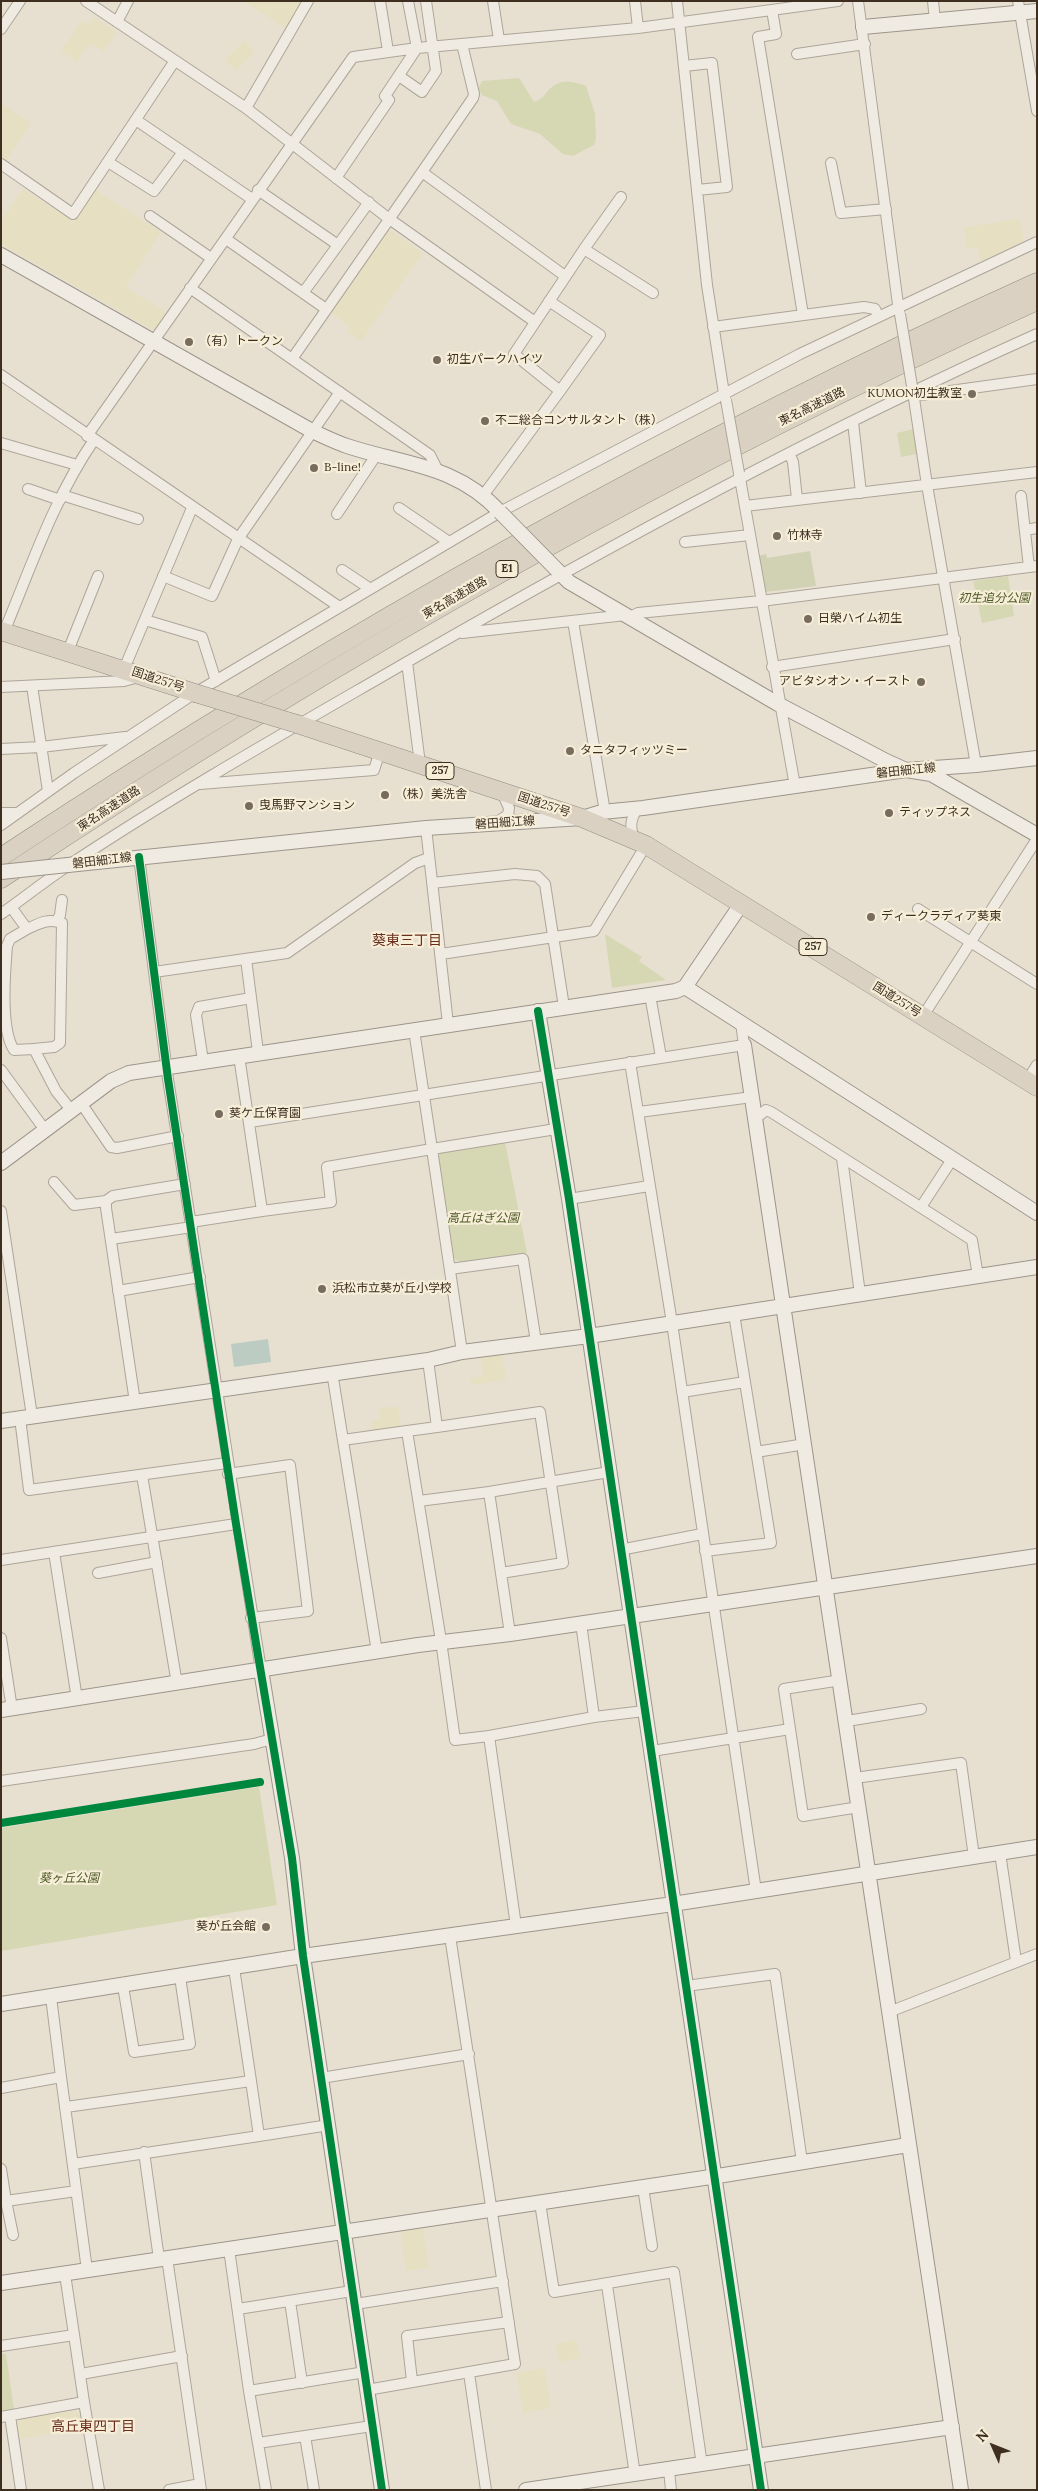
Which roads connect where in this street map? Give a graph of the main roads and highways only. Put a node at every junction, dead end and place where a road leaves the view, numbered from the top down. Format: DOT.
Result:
graph roads {
  1 [pos="1037,282"];
  2 [pos="1037,301"];
  3 [pos="3,631"];
  4 [pos="1,858"];
  5 [pos="1,879"];
  6 [pos="1032,1084"];
  1 -- 4 [label="highway, 東名高速道路 / E1"];
  2 -- 5 [label="highway, 東名高速道路 / E1"];
  3 -- 6 [label="highway, 国道257号 / 257, bridge"];
}
